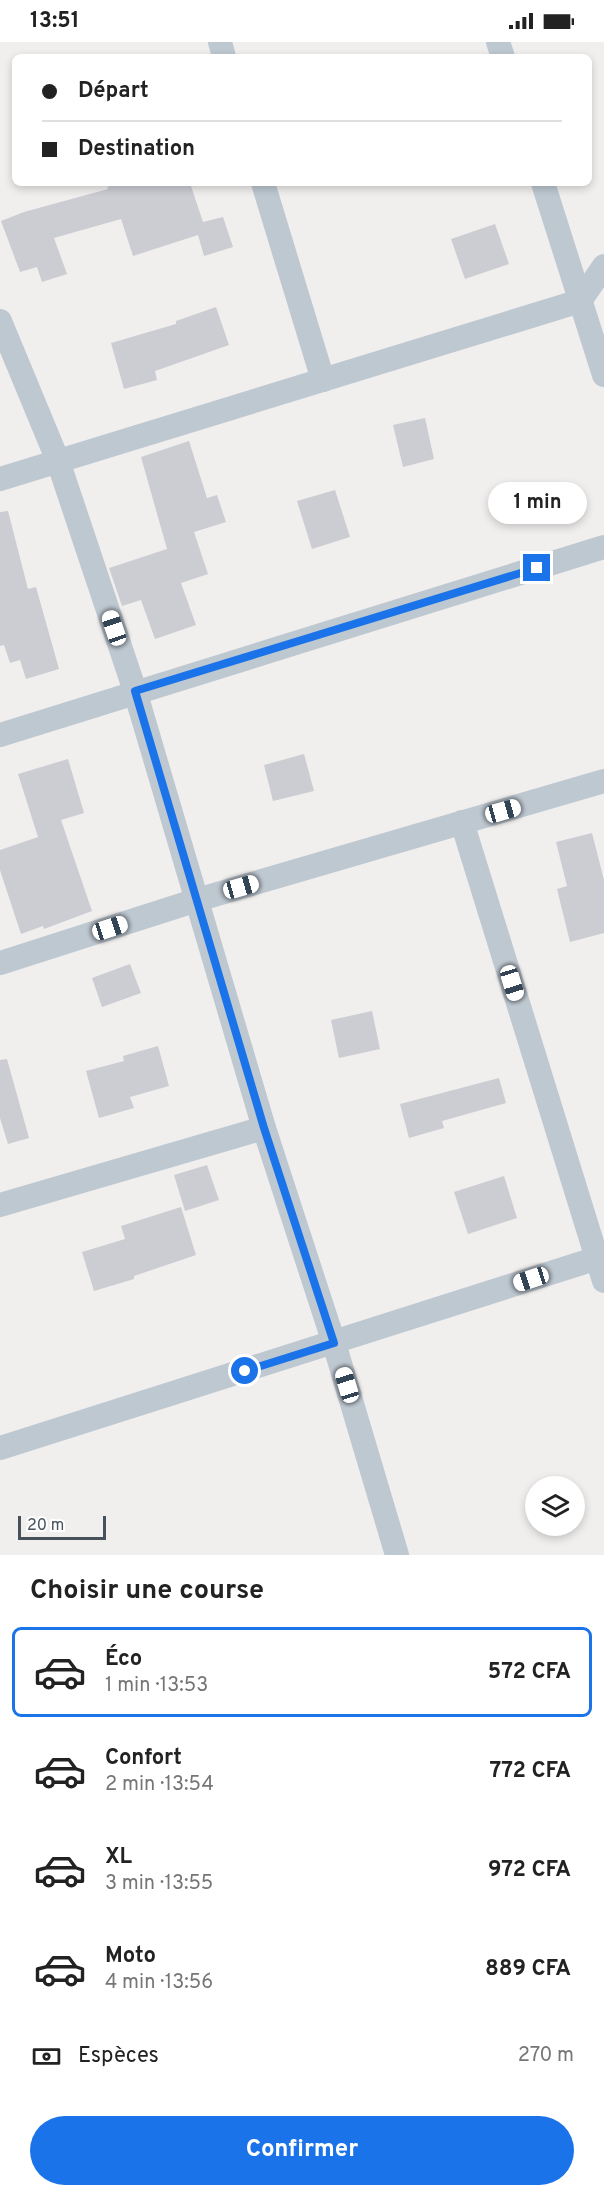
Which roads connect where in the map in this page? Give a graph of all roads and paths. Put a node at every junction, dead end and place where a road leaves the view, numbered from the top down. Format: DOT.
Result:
graph roads {
  1 [pos="264,186"];
  2 [pos="544,186"];
  3 [pos="604,266"];
  4 [pos="580,301"];
  5 [pos="0,321"];
  6 [pos="604,375"];
  7 [pos="322,380"];
  8 [pos="58,461"];
  9 [pos="0,479"];
  10 [pos="604,547"];
  11 [pos="135,691"];
  12 [pos="0,735"];
  13 [pos="604,781"];
  14 [pos="462,822"];
  15 [pos="197,900"];
  16 [pos="0,963"];
  17 [pos="264,1128"];
  18 [pos="0,1205"];
  19 [pos="601,1257"];
  20 [pos="604,1281"];
  21 [pos="334,1343"];
  22 [pos="0,1448"];
  23 [pos="397,1555"];
  1 -- 7 [label="street"];
  2 -- 4 [label="street"];
  3 -- 4 [label="street"];
  4 -- 6 [label="street"];
  4 -- 7 [label="street"];
  5 -- 8 [label="street"];
  7 -- 8 [label="street"];
  8 -- 9 [label="street"];
  8 -- 11 [label="street"];
  10 -- 11 [label="street"];
  11 -- 12 [label="street"];
  11 -- 15 [label="street"];
  13 -- 14 [label="street"];
  14 -- 15 [label="street"];
  14 -- 19 [label="street"];
  15 -- 16 [label="street"];
  15 -- 17 [label="street"];
  17 -- 18 [label="street"];
  17 -- 21 [label="street"];
  19 -- 20 [label="street"];
  19 -- 21 [label="street"];
  21 -- 22 [label="street"];
  21 -- 23 [label="street"];
}
